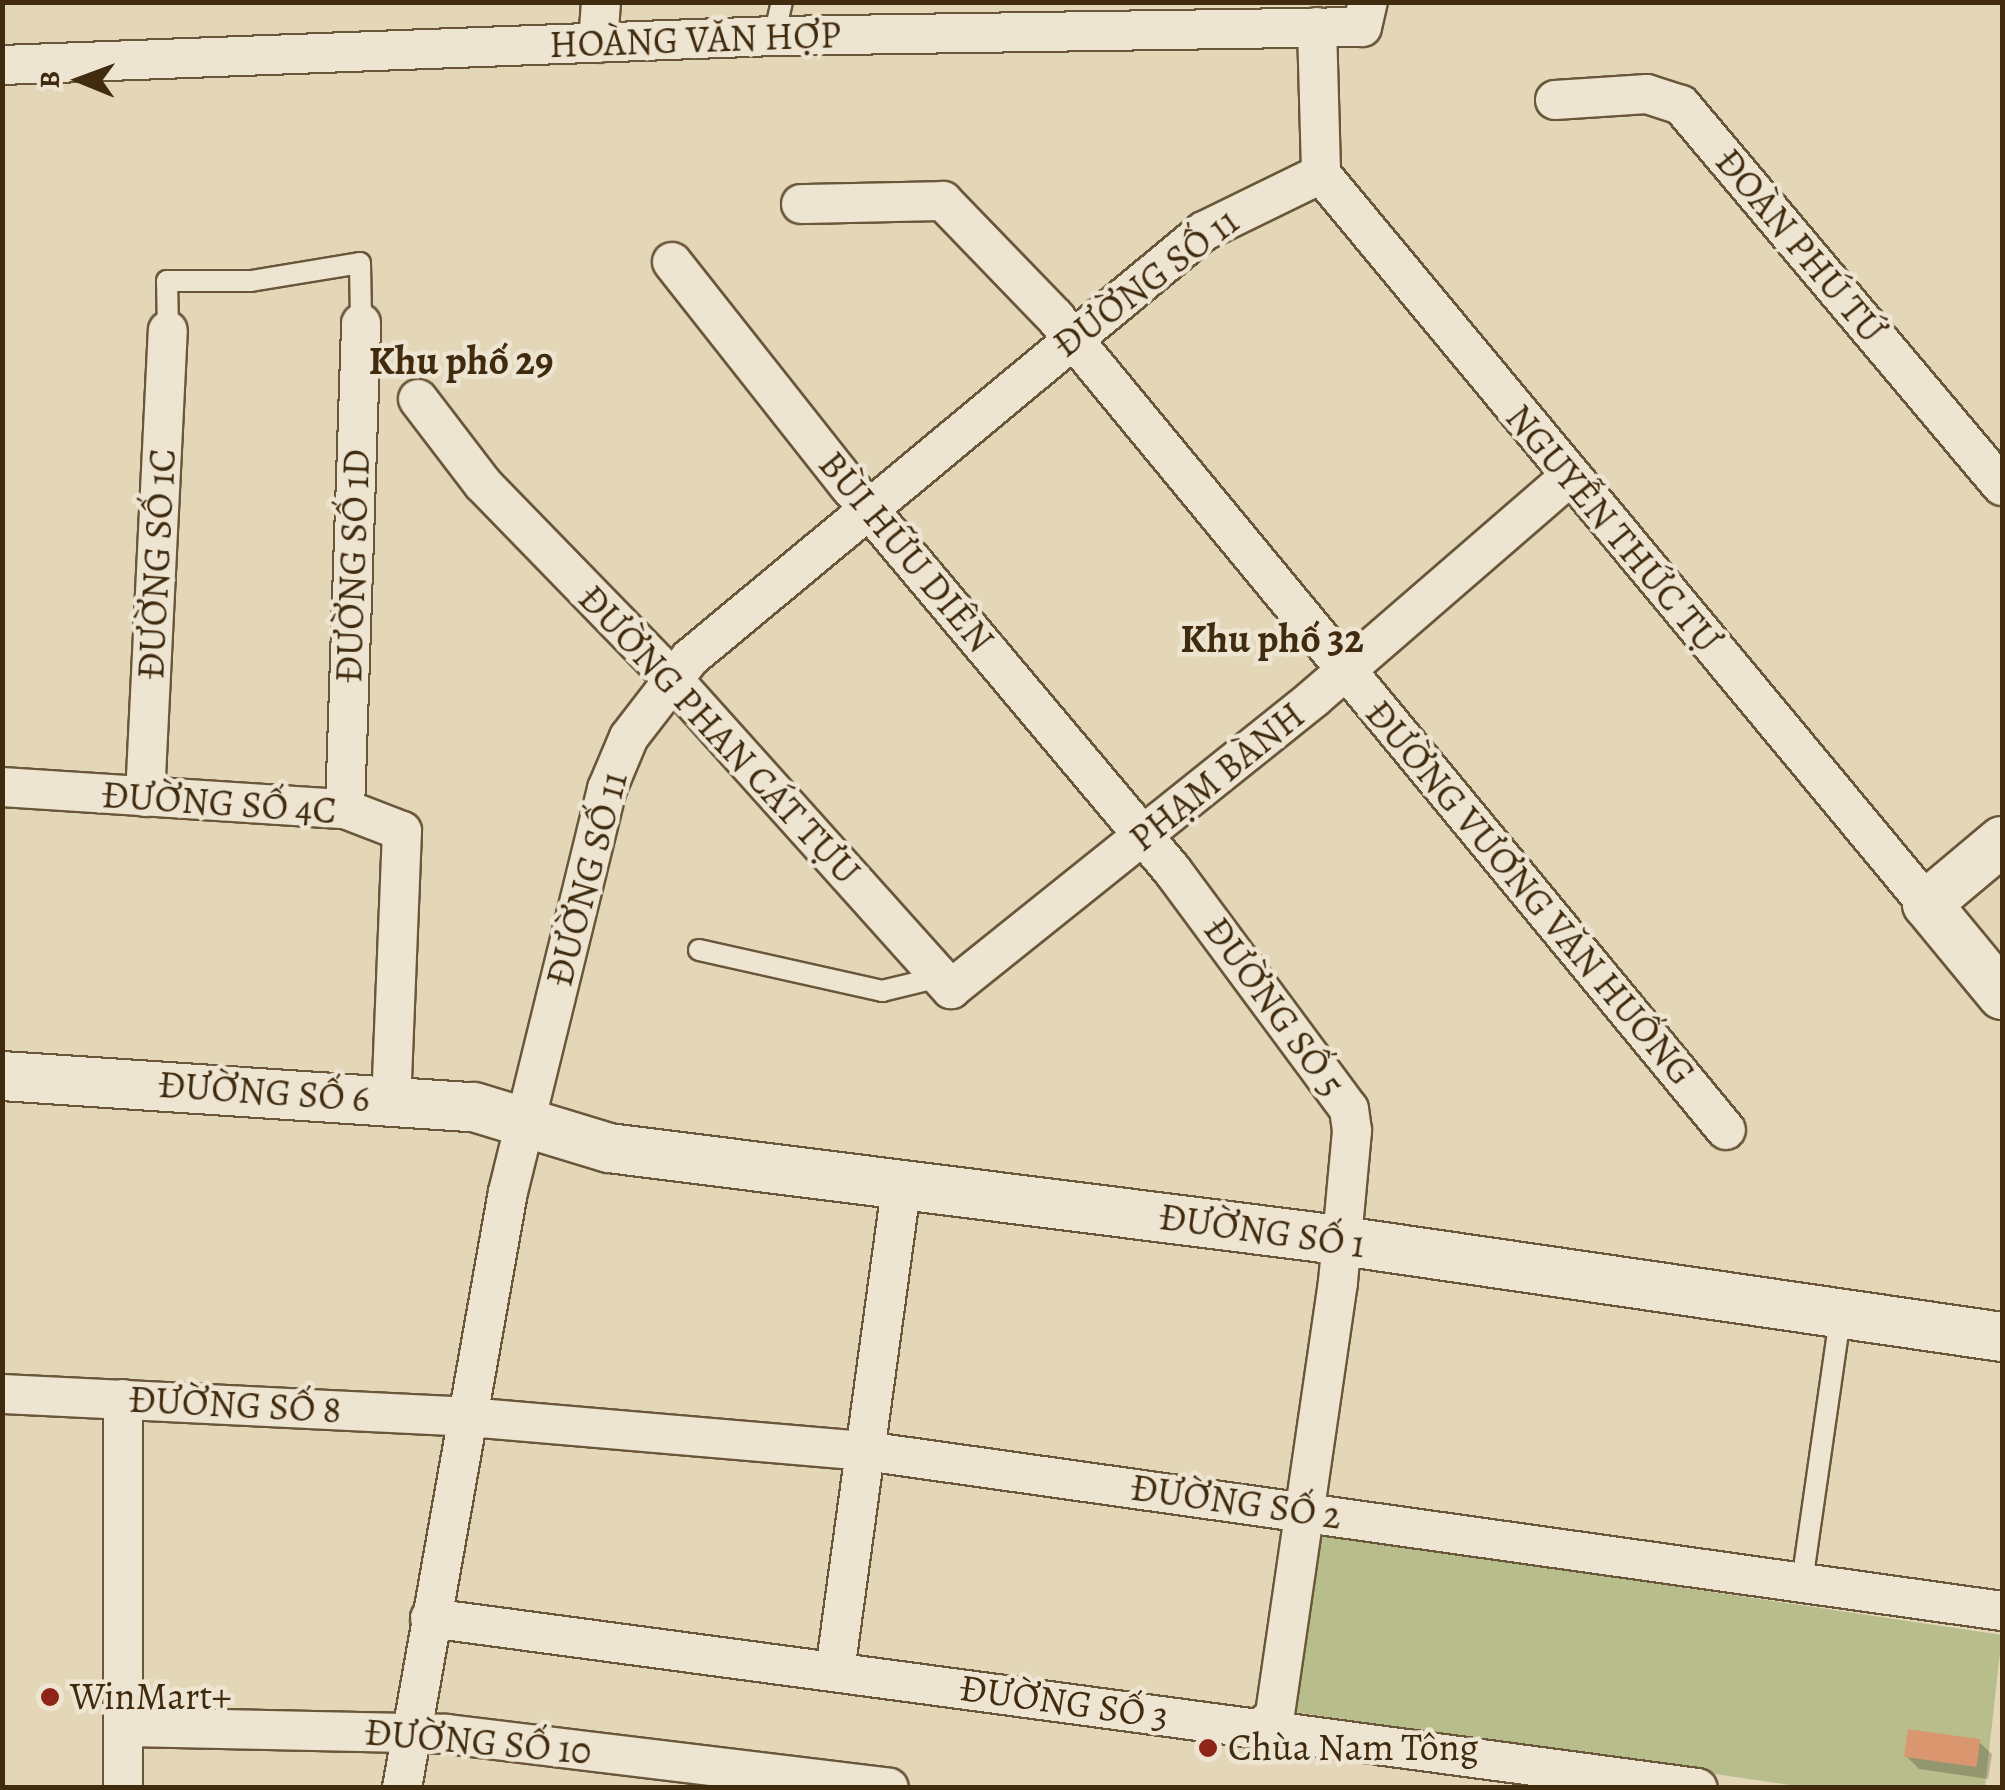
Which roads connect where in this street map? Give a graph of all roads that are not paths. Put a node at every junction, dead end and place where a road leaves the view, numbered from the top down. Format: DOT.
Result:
graph roads {
  1 [pos="601,2"];
  2 [pos="1368,2"];
  3 [pos="778,19"];
  4 [pos="1317,27"];
  5 [pos="598,43"];
  6 [pos="2,65"];
  7 [pos="1555,100"];
  8 [pos="1320,174"];
  9 [pos="801,204"];
  10 [pos="672,262"];
  11 [pos="361,323"];
  12 [pos="168,331"];
  13 [pos="1073,338"];
  14 [pos="418,399"];
  15 [pos="1568,478"];
  16 [pos="2002,486"];
  17 [pos="868,507"];
  18 [pos="1346,670"];
  19 [pos="670,676"];
  20 [pos="2,788"];
  21 [pos="145,796"];
  22 [pos="345,809"];
  23 [pos="1144,837"];
  24 [pos="2002,842"];
  25 [pos="1927,904"];
  26 [pos="699,950"];
  27 [pos="946,983"];
  28 [pos="2002,995"];
  29 [pos="2,1076"];
  30 [pos="390,1100"];
  31 [pos="524,1118"];
  32 [pos="1726,1130"];
  33 [pos="902,1181"];
  34 [pos="1342,1242"];
  35 [pos="1841,1310"];
  36 [pos="2002,1338"];
  37 [pos="2,1394"];
  38 [pos="122,1398"];
  39 [pos="468,1417"];
  40 [pos="865,1450"];
  41 [pos="1304,1512"];
  42 [pos="1802,1582"];
  43 [pos="2002,1611"];
  44 [pos="430,1618"];
  45 [pos="835,1672"];
  46 [pos="1264,1725"];
  47 [pos="124,1727"];
  48 [pos="410,1732"];
  49 [pos="123,1788"];
  50 [pos="402,1788"];
  51 [pos="889,1788"];
  52 [pos="1698,1788"];
  1 -- 5 [label="street"];
  2 -- 4 [label="street, HOÀNG VĂN HỢP"];
  3 -- 4 [label="street, HOÀNG VĂN HỢP"];
  3 -- 5 [label="street, HOÀNG VĂN HỢP"];
  4 -- 8 [label="street"];
  5 -- 6 [label="street, HOÀNG VĂN HỢP"];
  7 -- 16 [label="street, ĐOÀN PHÚ TỨ"];
  8 -- 13 [label="street, ĐƯỜNG SỐ 11"];
  8 -- 15 [label="street, NGUYỄN THỨC TỰ"];
  9 -- 13 [label="street, ĐƯỜNG VƯƠNG VĂN HUỐNG"];
  10 -- 17 [label="street, BÙI HỮU DIÊN"];
  11 -- 12 [label="lane"];
  11 -- 22 [label="street, ĐƯỜNG SỐ 1D"];
  12 -- 21 [label="street, ĐƯỜNG SỐ 1C"];
  13 -- 17 [label="street, ĐƯỜNG SỐ 11"];
  13 -- 18 [label="street, ĐƯỜNG VƯƠNG VĂN HUỐNG"];
  14 -- 19 [label="street, ĐƯỜNG PHAN CÁT TỰU"];
  15 -- 18 [label="street, PHẠM BÀNH"];
  15 -- 25 [label="street, NGUYỄN THỨC TỰ"];
  17 -- 19 [label="street, ĐƯỜNG SỐ 11"];
  17 -- 23 [label="street, BÙI HỮU DIÊN"];
  18 -- 23 [label="street, PHẠM BÀNH"];
  18 -- 32 [label="street, ĐƯỜNG VƯƠNG VĂN HUỐNG"];
  19 -- 27 [label="street, ĐƯỜNG PHAN CÁT TỰU"];
  19 -- 31 [label="street, ĐƯỜNG SỐ 11"];
  20 -- 21 [label="street, ĐƯỜNG SỐ 4C"];
  21 -- 22 [label="street, ĐƯỜNG SỐ 4C"];
  22 -- 30 [label="street, ĐƯỜNG SỐ 4C"];
  23 -- 27 [label="street, PHẠM BÀNH"];
  23 -- 34 [label="street, ĐƯỜNG SỐ 5"];
  24 -- 25 [label="street"];
  25 -- 28 [label="street, NGUYỄN THỨC TỰ"];
  26 -- 27 [label="lane"];
  29 -- 30 [label="street, ĐƯỜNG SỐ 6"];
  30 -- 31 [label="street, ĐƯỜNG SỐ 6"];
  31 -- 33 [label="street, ĐƯỜNG SỐ 1"];
  31 -- 39 [label="street, ĐƯỜNG SỐ 11"];
  33 -- 34 [label="street, ĐƯỜNG SỐ 1"];
  33 -- 40 [label="street"];
  34 -- 35 [label="street, ĐƯỜNG SỐ 1"];
  34 -- 41 [label="street, ĐƯỜNG SỐ 5"];
  35 -- 36 [label="street, ĐƯỜNG SỐ 1"];
  35 -- 42 [label="lane"];
  37 -- 38 [label="street, ĐƯỜNG SỐ 8"];
  38 -- 39 [label="street, ĐƯỜNG SỐ 8"];
  38 -- 47 [label="street"];
  39 -- 40 [label="street, ĐƯỜNG SỐ 2"];
  39 -- 44 [label="street, ĐƯỜNG SỐ 11"];
  40 -- 41 [label="street, ĐƯỜNG SỐ 2"];
  40 -- 45 [label="street"];
  41 -- 42 [label="street, ĐƯỜNG SỐ 2"];
  41 -- 46 [label="street, ĐƯỜNG SỐ 5"];
  42 -- 43 [label="street, ĐƯỜNG SỐ 2"];
  44 -- 45 [label="street, ĐƯỜNG SỐ 3"];
  44 -- 48 [label="street, ĐƯỜNG SỐ 11"];
  45 -- 46 [label="street, ĐƯỜNG SỐ 3"];
  46 -- 52 [label="street, ĐƯỜNG SỐ 3"];
  47 -- 48 [label="street, ĐƯỜNG SỐ 10"];
  47 -- 49 [label="street"];
  48 -- 50 [label="street, ĐƯỜNG SỐ 11"];
  48 -- 51 [label="street, ĐƯỜNG SỐ 10"];
}
